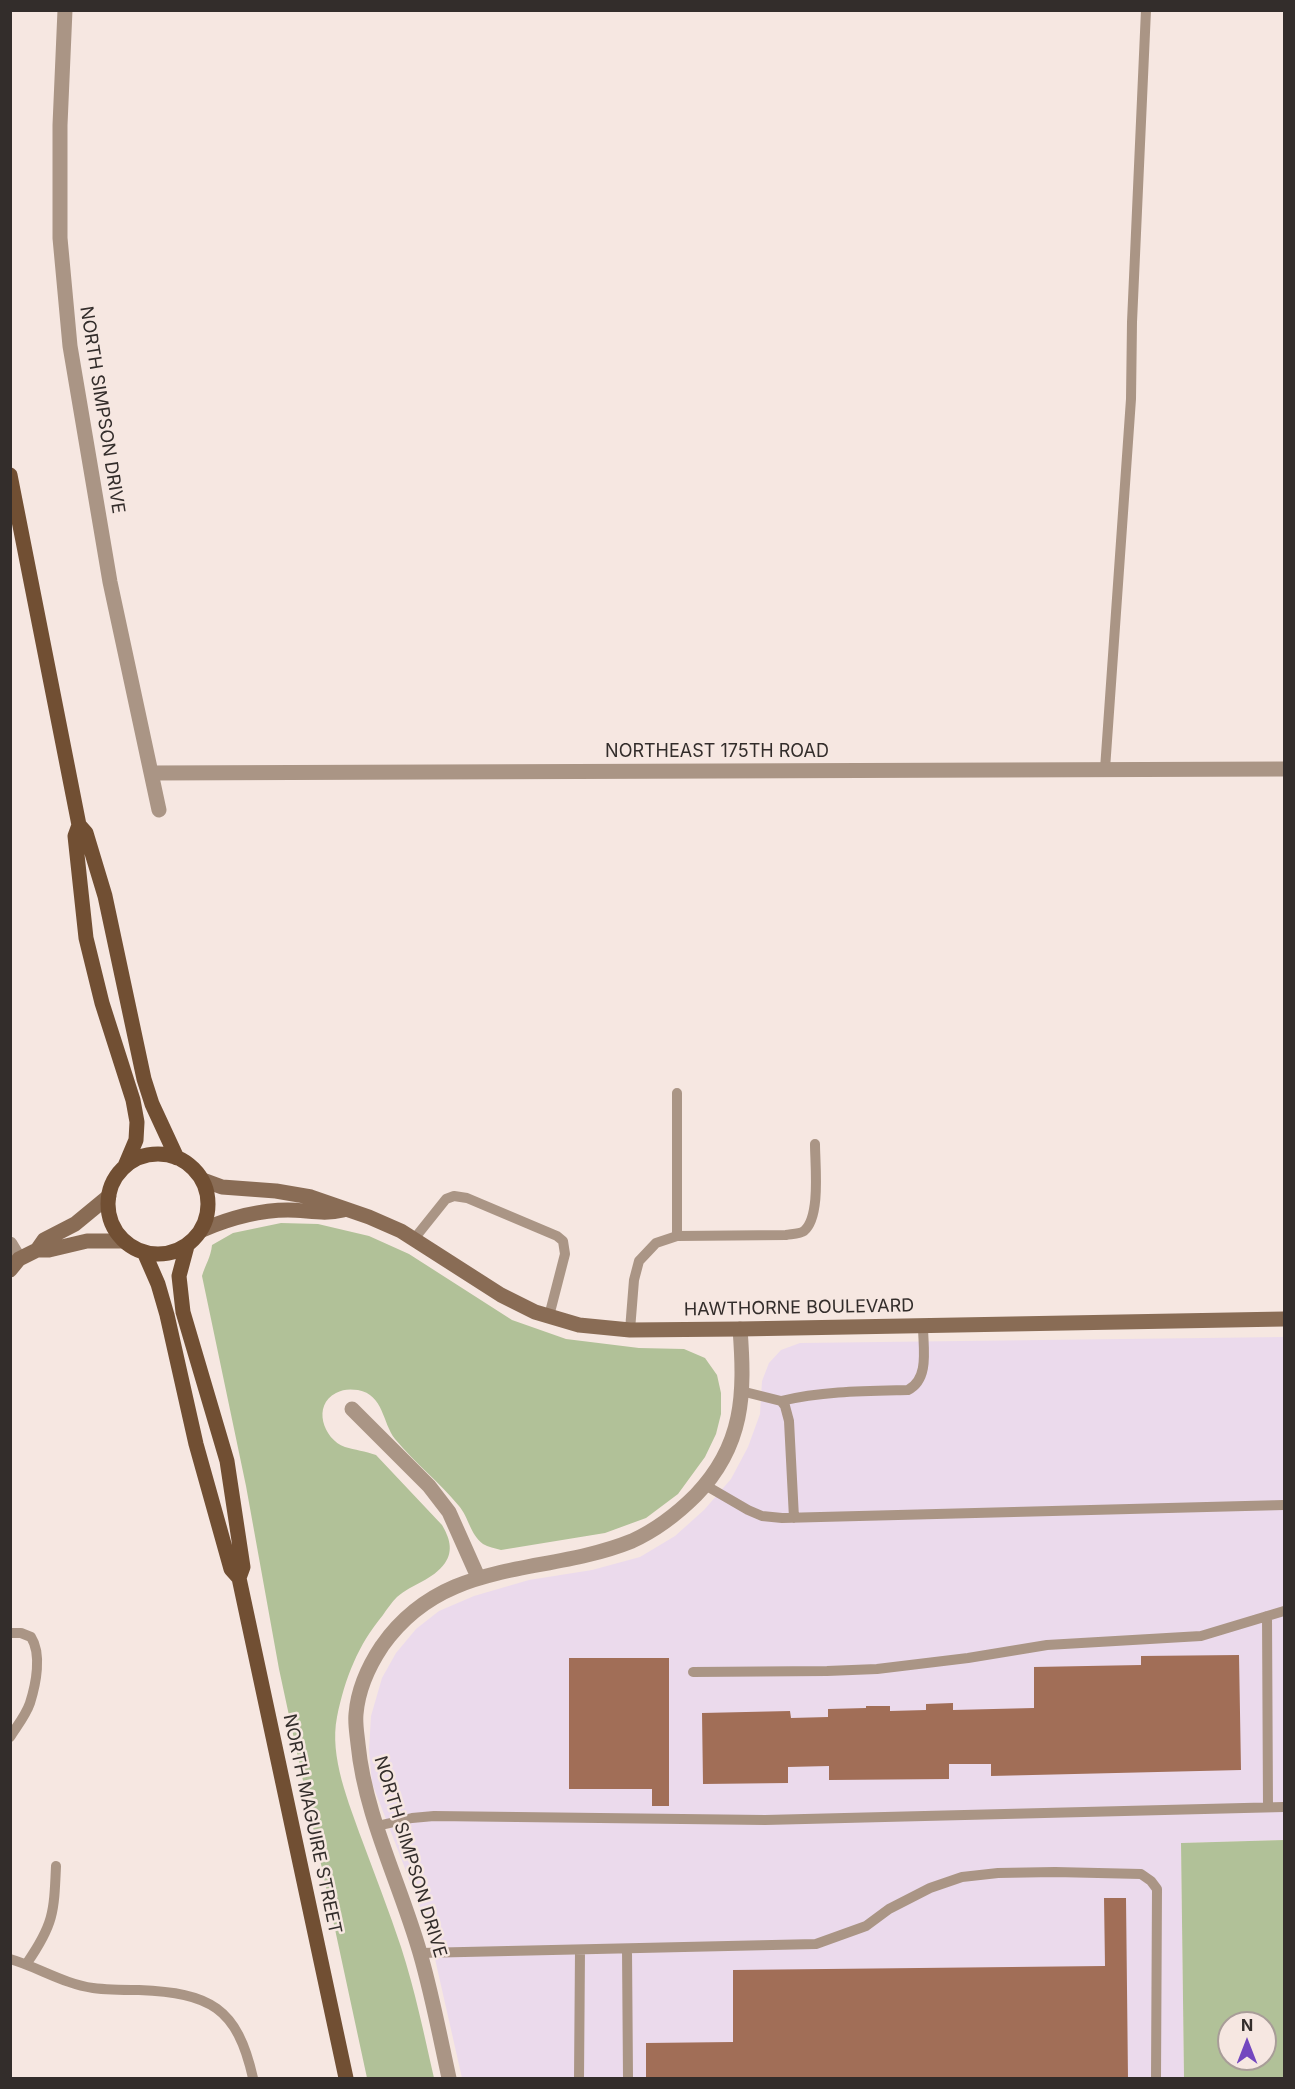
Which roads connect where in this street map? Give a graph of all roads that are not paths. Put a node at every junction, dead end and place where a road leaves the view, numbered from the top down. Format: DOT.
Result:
graph roads {
  1 [pos="65,10"];
  2 [pos="1146,10"];
  3 [pos="10,475"];
  4 [pos="1105,769"];
  5 [pos="1284,769"];
  6 [pos="151,773"];
  7 [pos="159,810"];
  8 [pos="79,825"];
  9 [pos="677,1093"];
  10 [pos="816,1144"];
  11 [pos="177,1158"];
  12 [pos="125,1166"];
  13 [pos="203,1180"];
  14 [pos="109,1196"];
  15 [pos="343,1210"];
  16 [pos="202,1230"];
  17 [pos="677,1236"];
  18 [pos="414,1239"];
  19 [pos="123,1241"];
  20 [pos="10,1244"];
  21 [pos="187,1246"];
  22 [pos="37,1250"];
  23 [pos="144,1252"];
  24 [pos="15,1264"];
  25 [pos="549,1316"];
  26 [pos="1284,1319"];
  27 [pos="923,1326"];
  28 [pos="740,1329"];
  29 [pos="630,1330"];
  30 [pos="741,1391"];
  31 [pos="781,1401"];
  32 [pos="352,1408"];
  33 [pos="705,1485"];
  34 [pos="1284,1505"];
  35 [pos="794,1518"];
  36 [pos="478,1577"];
  37 [pos="239,1578"];
  38 [pos="1284,1611"];
  39 [pos="1267,1616"];
  40 [pos="10,1633"];
  41 [pos="693,1672"];
  42 [pos="10,1737"];
  43 [pos="1268,1807"];
  44 [pos="1284,1807"];
  45 [pos="377,1826"];
  46 [pos="56,1866"];
  47 [pos="627,1950"];
  48 [pos="580,1951"];
  49 [pos="420,1953"];
  50 [pos="10,1959"];
  51 [pos="27,1963"];
  52 [pos="253,2079"];
  53 [pos="346,2079"];
  54 [pos="449,2079"];
  55 [pos="579,2079"];
  56 [pos="628,2079"];
  57 [pos="1156,2079"];
  1 -- 6 [label="street, NORTH SIMPSON DRIVE"];
  2 -- 4 [label="lane"];
  3 -- 8 [label="main road"];
  4 -- 5 [label="street, NORTHEAST 175TH ROAD"];
  4 -- 6 [label="street, NORTHEAST 175TH ROAD"];
  6 -- 7 [label="street, NORTH SIMPSON DRIVE"];
  8 -- 11 [label="main road"];
  8 -- 12 [label="main road"];
  9 -- 17 [label="lane"];
  10 -- 17 [label="lane"];
  11 -- 12 [label="main road"];
  11 -- 13 [label="main road"];
  12 -- 14 [label="main road"];
  13 -- 15 [label="street, HAWTHORNE BOULEVARD"];
  13 -- 16 [label="main road"];
  14 -- 19 [label="main road"];
  14 -- 22 [label="street"];
  15 -- 16 [label="street, HAWTHORNE BOULEVARD"];
  15 -- 18 [label="street, HAWTHORNE BOULEVARD"];
  16 -- 21 [label="main road"];
  17 -- 29 [label="lane"];
  18 -- 25 [label="street, HAWTHORNE BOULEVARD"];
  18 -- 25 [label="lane"];
  19 -- 22 [label="street"];
  19 -- 23 [label="main road"];
  20 -- 24 [label="street"];
  21 -- 23 [label="main road"];
  21 -- 37 [label="main road, NORTH MAGUIRE STREET"];
  22 -- 24 [label="street"];
  23 -- 37 [label="main road, NORTH MAGUIRE STREET"];
  25 -- 29 [label="street, HAWTHORNE BOULEVARD"];
  26 -- 27 [label="street, HAWTHORNE BOULEVARD"];
  27 -- 28 [label="street, HAWTHORNE BOULEVARD"];
  27 -- 31 [label="lane"];
  28 -- 29 [label="street, HAWTHORNE BOULEVARD"];
  28 -- 30 [label="street, NORTH SIMPSON DRIVE"];
  30 -- 31 [label="lane"];
  30 -- 33 [label="street, NORTH SIMPSON DRIVE"];
  31 -- 35 [label="lane"];
  32 -- 36 [label="street"];
  33 -- 35 [label="lane"];
  33 -- 36 [label="street, NORTH SIMPSON DRIVE"];
  34 -- 35 [label="lane"];
  36 -- 45 [label="street, NORTH SIMPSON DRIVE"];
  37 -- 53 [label="main road, NORTH MAGUIRE STREET"];
  38 -- 39 [label="lane"];
  39 -- 41 [label="lane"];
  39 -- 43 [label="lane"];
  40 -- 42 [label="lane"];
  43 -- 44 [label="lane"];
  43 -- 45 [label="lane"];
  45 -- 49 [label="street, NORTH SIMPSON DRIVE"];
  46 -- 51 [label="lane"];
  47 -- 48 [label="lane"];
  47 -- 56 [label="lane"];
  47 -- 57 [label="lane"];
  48 -- 49 [label="lane"];
  48 -- 55 [label="lane"];
  49 -- 54 [label="street, NORTH SIMPSON DRIVE"];
  50 -- 51 [label="lane"];
  51 -- 52 [label="lane"];
}
